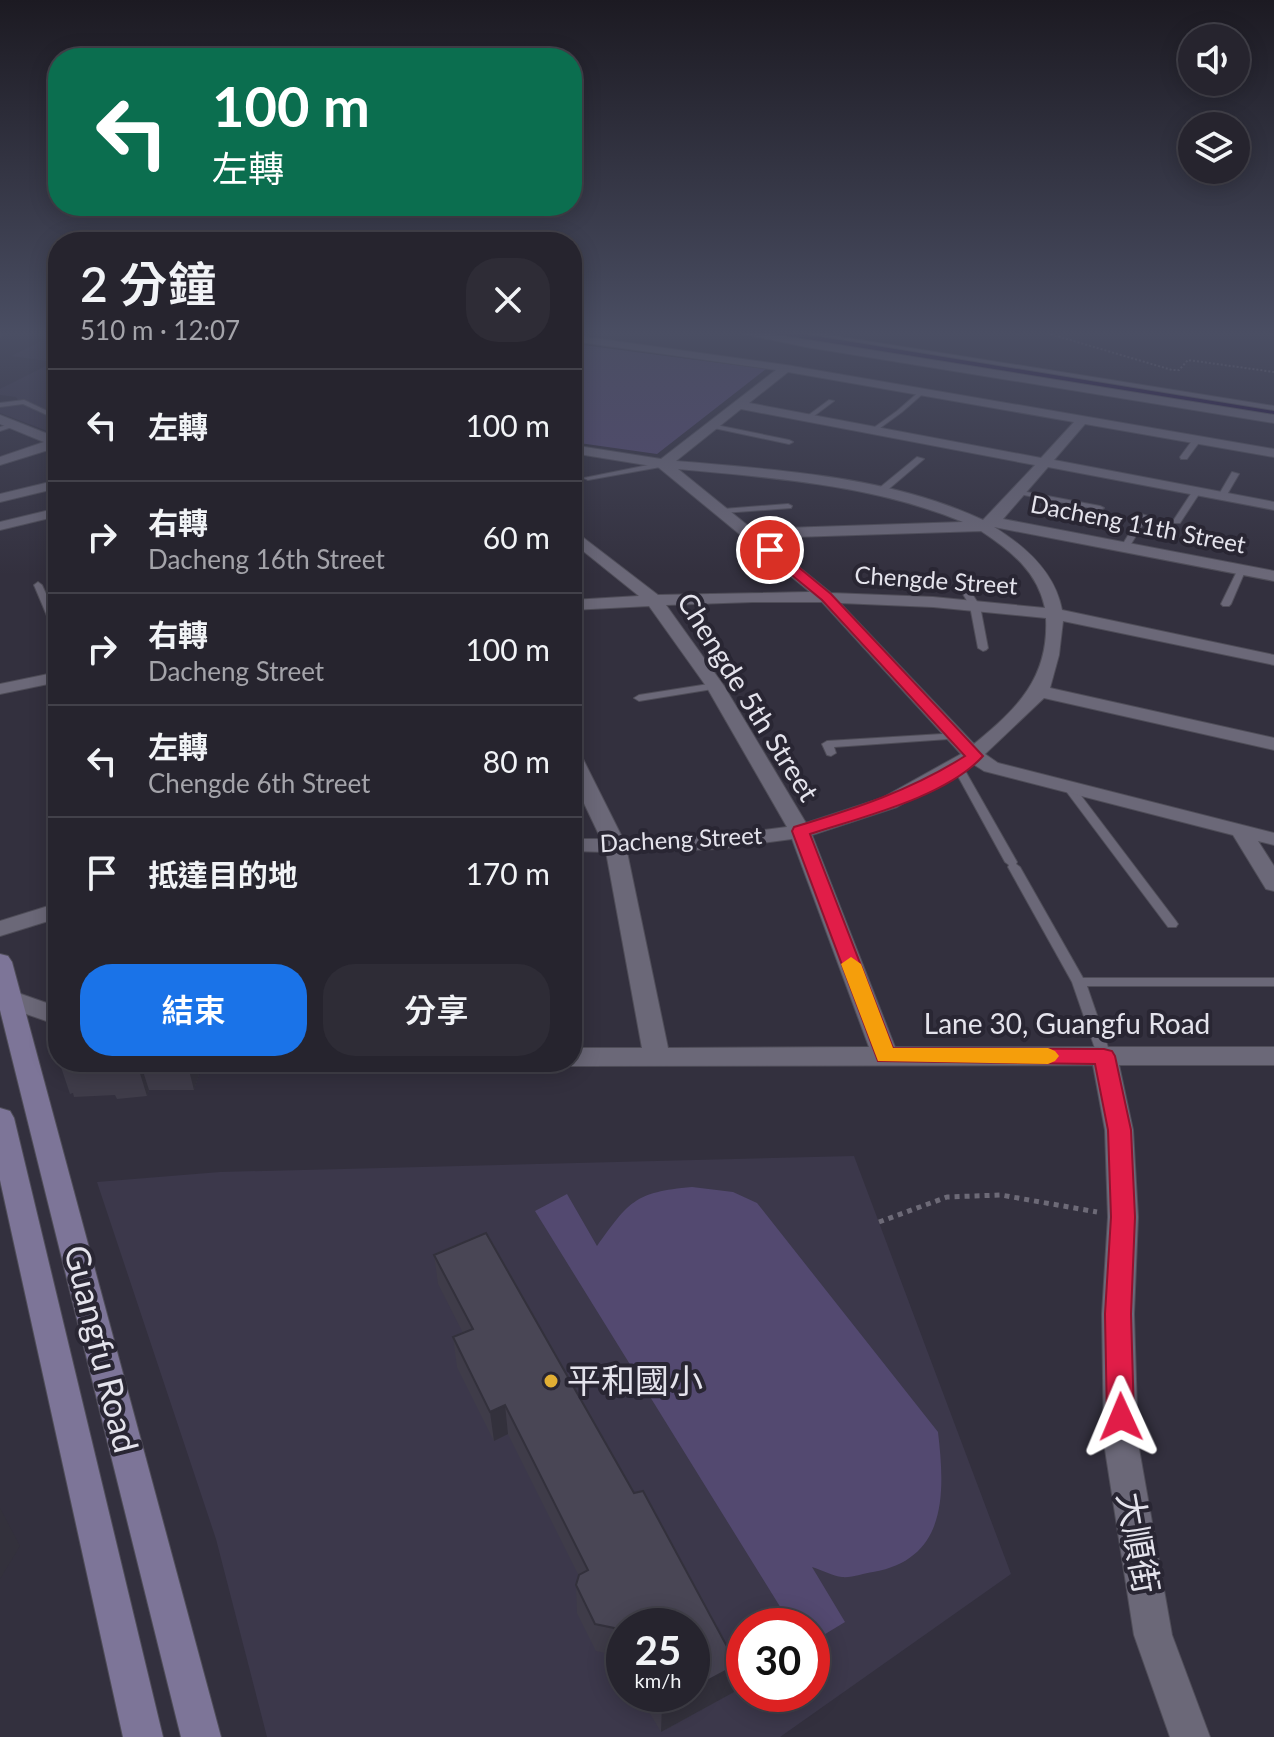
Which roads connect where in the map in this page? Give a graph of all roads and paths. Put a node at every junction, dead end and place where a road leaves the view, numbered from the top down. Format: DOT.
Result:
graph roads {
  1 [pos="728,413"];
  2 [pos="781,413"];
  3 [pos="815,413"];
  4 [pos="897,413"];
  5 [pos="1049,413"];
  6 [pos="1238,413"];
  7 [pos="808,418"];
  8 [pos="1083,419"];
  9 [pos="1274,419"];
  10 [pos="4,424"];
  11 [pos="711,426"];
  12 [pos="874,430"];
  13 [pos="48,439"];
  14 [pos="1197,440"];
  15 [pos="789,442"];
  16 [pos="48,445"];
  17 [pos="582,452"];
  18 [pos="1274,453"];
  19 [pos="1184,457"];
  20 [pos="920,459"];
  21 [pos="0,461"];
  22 [pos="1045,463"];
  23 [pos="663,464"];
  24 [pos="1235,474"];
  25 [pos="588,478"];
  26 [pos="48,486"];
  27 [pos="881,491"];
  28 [pos="1197,491"];
  29 [pos="1019,492"];
  30 [pos="1222,496"];
  31 [pos="0,498"];
  32 [pos="788,506"];
  33 [pos="1274,506"];
  34 [pos="1100,508"];
  35 [pos="723,511"];
  36 [pos="48,514"];
  37 [pos="1144,516"];
  38 [pos="1177,521"];
  39 [pos="988,524"];
  40 [pos="0,526"];
  41 [pos="751,534"];
  42 [pos="582,542"];
  43 [pos="1125,547"];
  44 [pos="1242,569"];
  45 [pos="1274,576"];
  46 [pos="958,579"];
  47 [pos="38,585"];
  48 [pos="826,597"];
  49 [pos="653,599"];
  50 [pos="48,602"];
  51 [pos="582,604"];
  52 [pos="1226,604"];
  53 [pos="975,606"];
  54 [pos="1056,615"];
  55 [pos="983,648"];
  56 [pos="1274,660"];
  57 [pos="48,679"];
  58 [pos="715,686"];
  59 [pos="0,689"];
  60 [pos="1039,691"];
  61 [pos="639,698"];
  62 [pos="959,736"];
  63 [pos="1274,744"];
  64 [pos="831,753"];
  65 [pos="966,762"];
  66 [pos="582,777"];
  67 [pos="1069,787"];
  68 [pos="800,831"];
  69 [pos="1241,831"];
  70 [pos="1274,839"];
  71 [pos="582,845"];
  72 [pos="615,845"];
  73 [pos="1274,884"];
  74 [pos="48,913"];
  75 [pos="1172,924"];
  76 [pos="0,929"];
  77 [pos="0,962"];
  78 [pos="1079,982"];
  79 [pos="1274,982"];
  80 [pos="6,994"];
  81 [pos="48,1012"];
  82 [pos="885,1056"];
  83 [pos="1104,1056"];
  84 [pos="1274,1056"];
  85 [pos="582,1057"];
  86 [pos="657,1057"];
  87 [pos="0,1118"];
  88 [pos="1123,1217"];
  89 [pos="879,1222"];
  90 [pos="143,1737"];
  91 [pos="201,1737"];
  92 [pos="1190,1737"];
  1 -- 11 [label="street"];
  2 -- 7 [label="street"];
  3 -- 7 [label="lane"];
  4 -- 12 [label="lane"];
  5 -- 8 [label="street"];
  6 -- 9 [label="street"];
  7 -- 12 [label="street"];
  8 -- 14 [label="street"];
  8 -- 22 [label="street"];
  10 -- 13 [label="street"];
  11 -- 15 [label="lane"];
  11 -- 23 [label="street"];
  12 -- 22 [label="street"];
  14 -- 18 [label="street"];
  14 -- 19 [label="lane"];
  16 -- 21 [label="street"];
  17 -- 23 [label="street, Dacheng Street"];
  20 -- 27 [label="lane"];
  22 -- 28 [label="street"];
  22 -- 29 [label="street"];
  23 -- 25 [label="lane"];
  23 -- 27 [label="street, Dacheng Street"];
  23 -- 35 [label="street"];
  24 -- 30 [label="lane"];
  26 -- 31 [label="street"];
  27 -- 39 [label="street, Dacheng Street"];
  28 -- 30 [label="street"];
  28 -- 38 [label="lane"];
  29 -- 34 [label="lane"];
  29 -- 39 [label="street"];
  30 -- 33 [label="street"];
  32 -- 35 [label="lane"];
  35 -- 41 [label="street"];
  36 -- 40 [label="street"];
  37 -- 43 [label="lane"];
  39 -- 41 [label="street"];
  39 -- 43 [label="street, Dacheng 11th Street"];
  39 -- 54 [label="street, Dacheng Street"];
  41 -- 48 [label="street"];
  42 -- 49 [label="street, Chengde 5th Street"];
  43 -- 44 [label="street, Dacheng 11th Street"];
  44 -- 45 [label="street, Dacheng 11th Street"];
  44 -- 52 [label="lane"];
  46 -- 53 [label="lane"];
  47 -- 50 [label="lane"];
  48 -- 49 [label="street, Chengde Street"];
  48 -- 53 [label="street, Chengde Street"];
  48 -- 62 [label="street"];
  49 -- 51 [label="street, Chengde Street"];
  49 -- 58 [label="street, Chengde 5th Street"];
  53 -- 54 [label="street, Chengde Street"];
  53 -- 55 [label="lane"];
  54 -- 56 [label="street, Chengde Street"];
  54 -- 60 [label="street, Dacheng Street"];
  57 -- 59 [label="street"];
  58 -- 61 [label="lane"];
  58 -- 68 [label="street, Chengde 5th Street"];
  60 -- 63 [label="street"];
  60 -- 65 [label="street, Dacheng Street"];
  62 -- 64 [label="lane"];
  62 -- 65 [label="street"];
  65 -- 67 [label="street"];
  65 -- 68 [label="street, Dacheng Street"];
  65 -- 78 [label="lane"];
  66 -- 72 [label="street"];
  67 -- 69 [label="street"];
  67 -- 75 [label="lane"];
  68 -- 72 [label="street, Dacheng Street"];
  68 -- 82 [label="street, Chengde 5th Street"];
  69 -- 70 [label="street"];
  69 -- 73 [label="street"];
  71 -- 72 [label="street, Dacheng Street"];
  72 -- 86 [label="street"];
  74 -- 76 [label="street"];
  77 -- 80 [label="main road, Guangfu Road"];
  78 -- 79 [label="lane"];
  78 -- 83 [label="lane"];
  80 -- 81 [label="street"];
  80 -- 91 [label="main road, Guangfu Road"];
  82 -- 83 [label="street, Lane 30, Guangfu Road"];
  82 -- 86 [label="street, Lane 30, Guangfu Road"];
  83 -- 84 [label="street, Lane 30, Guangfu Road"];
  83 -- 88 [label="street, 大順街"];
  85 -- 86 [label="street, Lane 30, Guangfu Road"];
  87 -- 90 [label="main road, Guangfu Road"];
  88 -- 89 [label="path"];
  88 -- 92 [label="street, 大順街"];
}
